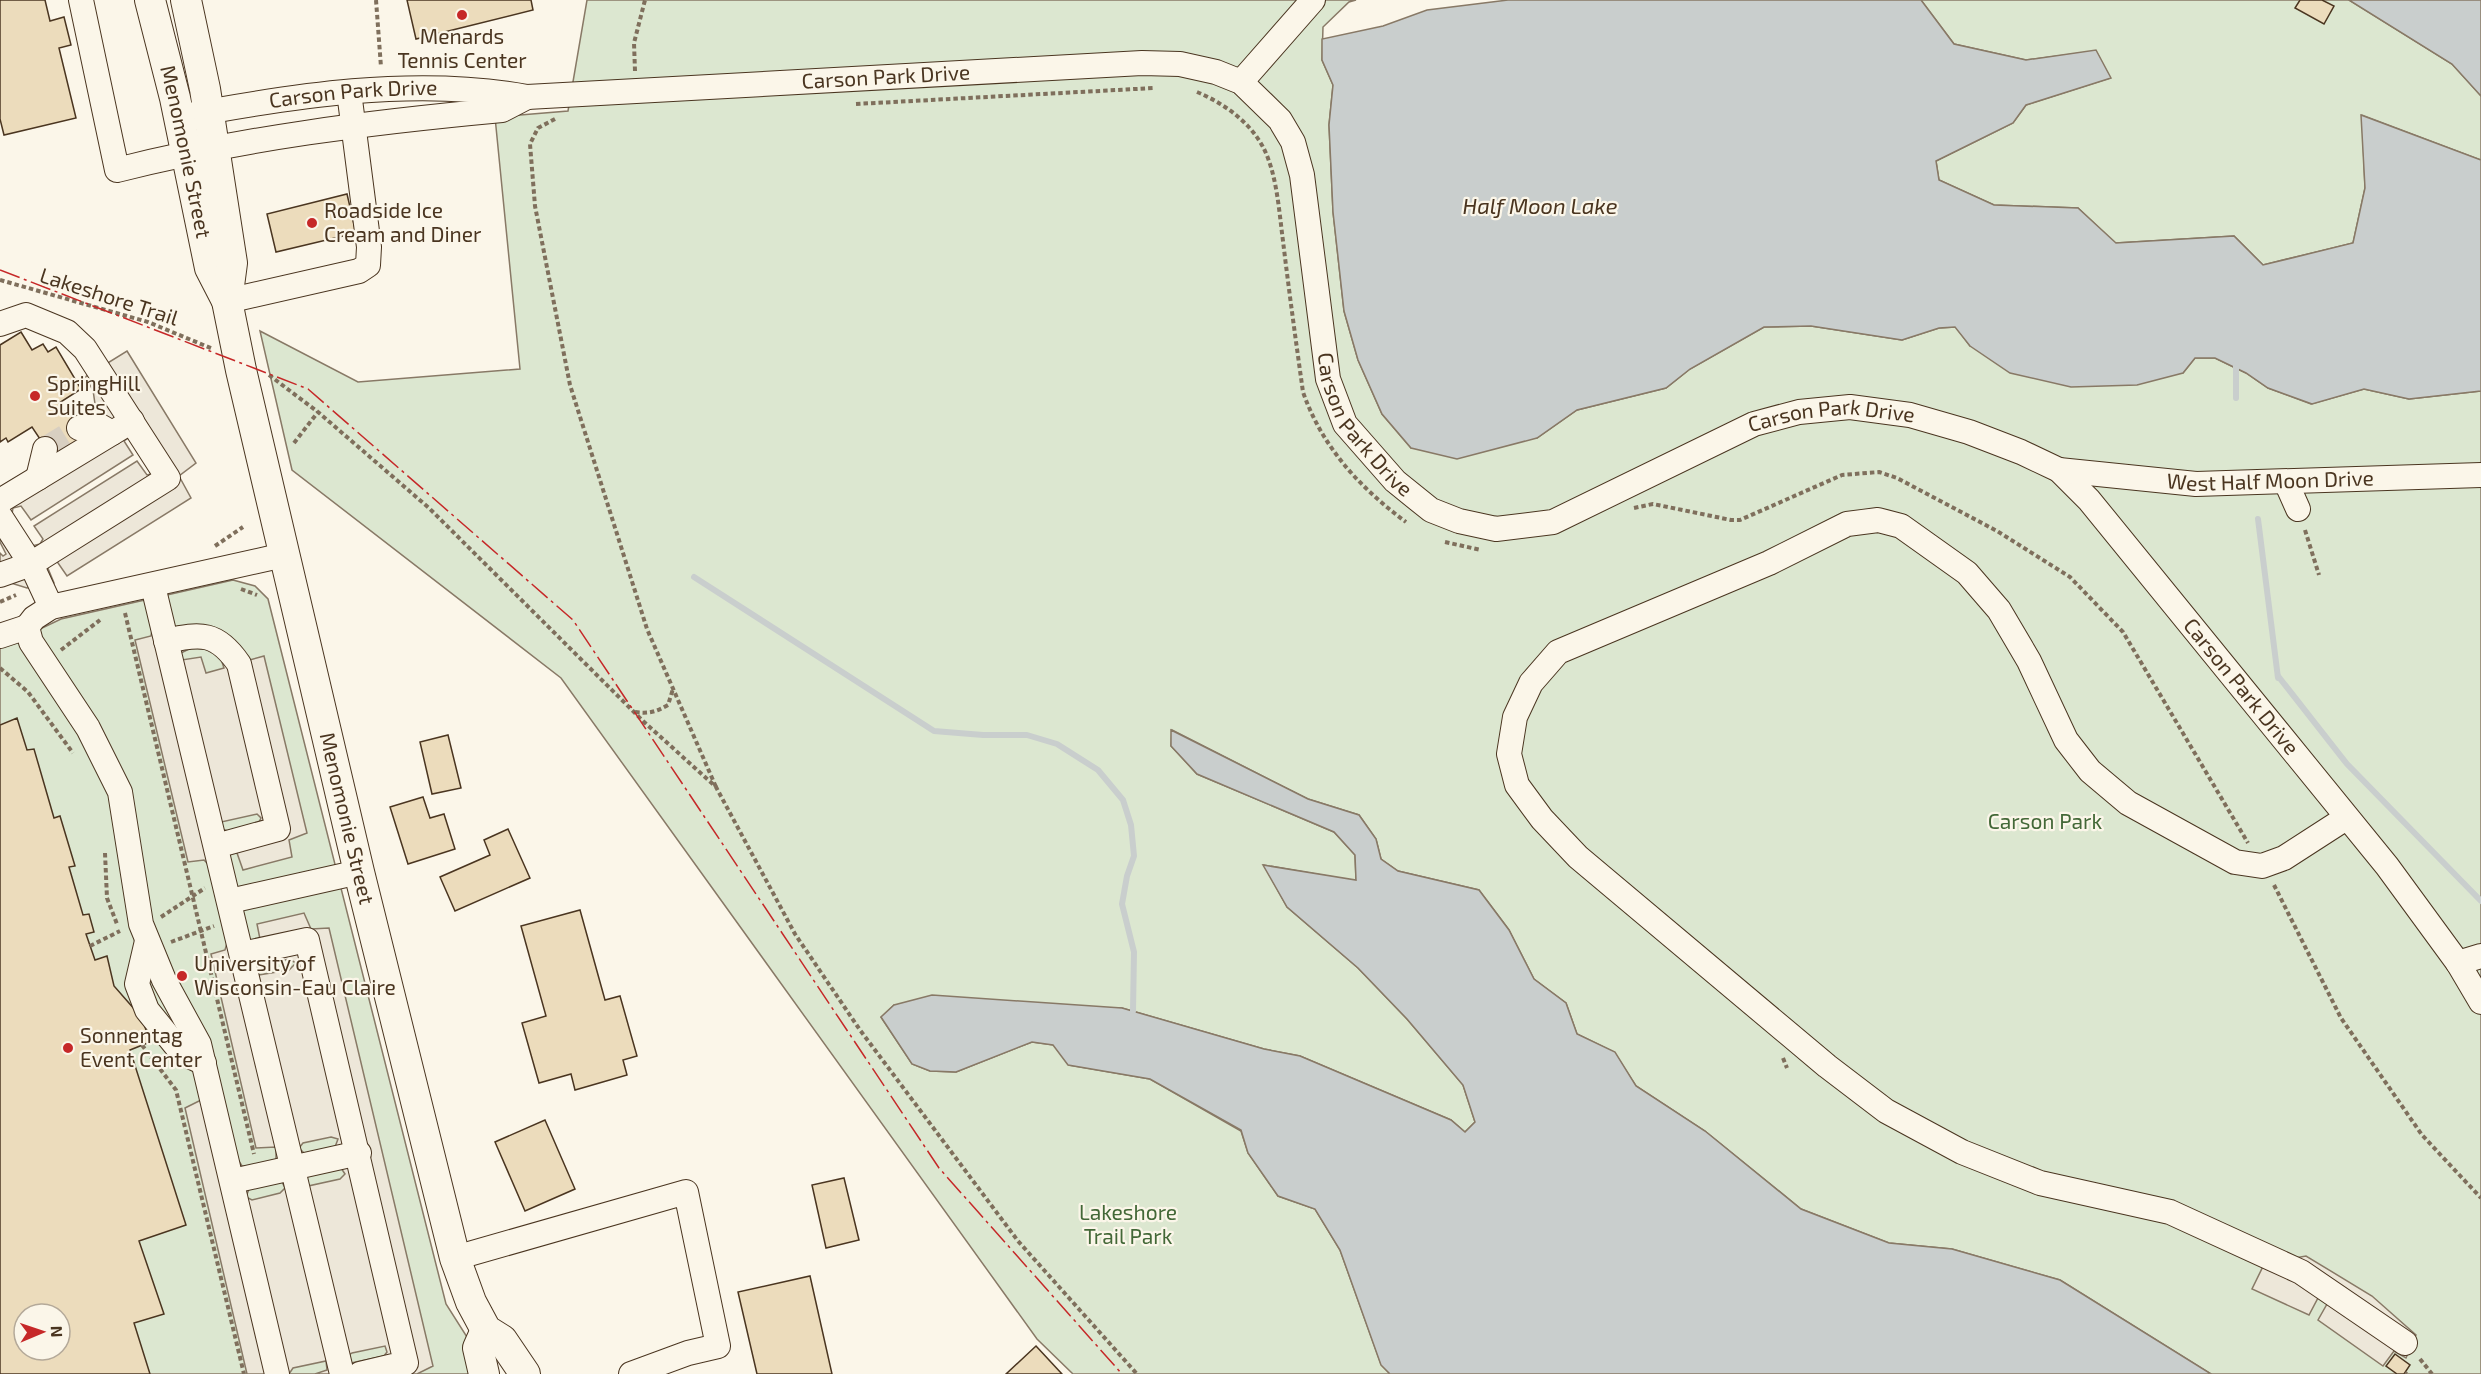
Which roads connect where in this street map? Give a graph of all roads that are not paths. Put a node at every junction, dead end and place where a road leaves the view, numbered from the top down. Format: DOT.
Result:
graph roads {
  1 [pos="81,0"];
  2 [pos="150,0"];
  3 [pos="186,0"];
  4 [pos="1313,0"];
  5 [pos="1241,82"];
  6 [pos="350,92"];
  7 [pos="527,97"];
  8 [pos="208,111"];
  9 [pos="179,117"];
  10 [pos="352,127"];
  11 [pos="199,150"];
  12 [pos="227,301"];
  13 [pos="0,324"];
  14 [pos="122,427"];
  15 [pos="79,428"];
  16 [pos="45,449"];
  17 [pos="2060,470"];
  18 [pos="2481,475"];
  19 [pos="38,478"];
  20 [pos="2286,482"];
  21 [pos="0,501"];
  22 [pos="2298,509"];
  23 [pos="0,516"];
  24 [pos="284,555"];
  25 [pos="31,564"];
  26 [pos="0,575"];
  27 [pos="153,586"];
  28 [pos="51,608"];
  29 [pos="27,627"];
  30 [pos="0,636"];
  31 [pos="165,641"];
  32 [pos="2346,818"];
  33 [pos="216,846"];
  34 [pos="359,872"];
  35 [pos="223,903"];
  36 [pos="243,954"];
  37 [pos="2481,956"];
  38 [pos="2457,963"];
  39 [pos="2481,1002"];
  40 [pos="359,1153"];
  41 [pos="293,1167"];
  42 [pos="233,1181"];
  43 [pos="455,1258"];
  44 [pos="486,1330"];
  45 [pos="2405,1343"];
  46 [pos="277,1374"];
  47 [pos="342,1374"];
  48 [pos="360,1374"];
  49 [pos="484,1374"];
  50 [pos="525,1374"];
  51 [pos="631,1374"];
  1 -- 11 [label="street, Carson Park Drive"];
  2 -- 9 [label="main road, Menomonie Street"];
  3 -- 8 [label="main road, Menomonie Street"];
  4 -- 5 [label="street"];
  5 -- 7 [label="street, Carson Park Drive"];
  5 -- 17 [label="street, Carson Park Drive"];
  6 -- 7 [label="street, Carson Park Drive"];
  6 -- 8 [label="street, Carson Park Drive"];
  6 -- 10 [label="street"];
  7 -- 10 [label="street, Carson Park Drive"];
  8 -- 9 [label="street, Carson Park Drive"];
  8 -- 11 [label="main road, Menomonie Street"];
  9 -- 11 [label="main road, Menomonie Street"];
  10 -- 11 [label="street, Carson Park Drive"];
  10 -- 12 [label="street"];
  11 -- 12 [label="main road, Menomonie Street"];
  12 -- 24 [label="main road, Menomonie Street"];
  13 -- 14 [label="street"];
  14 -- 15 [label="street"];
  14 -- 19 [label="street"];
  14 -- 25 [label="street"];
  16 -- 19 [label="street"];
  17 -- 20 [label="street, West Half Moon Drive"];
  17 -- 32 [label="street, Carson Park Drive"];
  18 -- 20 [label="street, West Half Moon Drive"];
  19 -- 21 [label="street"];
  20 -- 22 [label="street"];
  23 -- 25 [label="street"];
  24 -- 27 [label="street"];
  24 -- 34 [label="main road, Menomonie Street"];
  25 -- 26 [label="street"];
  25 -- 28 [label="street"];
  27 -- 28 [label="street"];
  27 -- 31 [label="street"];
  28 -- 29 [label="street"];
  29 -- 30 [label="street"];
  29 -- 42 [label="street"];
  31 -- 33 [label="street"];
  31 -- 33 [label="street"];
  32 -- 38 [label="street, Carson Park Drive"];
  32 -- 45 [label="street"];
  33 -- 35 [label="street"];
  34 -- 35 [label="street"];
  34 -- 43 [label="main road, Menomonie Street"];
  35 -- 36 [label="street"];
  36 -- 40 [label="street"];
  36 -- 41 [label="street"];
  37 -- 38 [label="street"];
  38 -- 39 [label="street, Carson Park Drive"];
  40 -- 41 [label="street"];
  40 -- 48 [label="street"];
  41 -- 42 [label="street"];
  41 -- 47 [label="street"];
  42 -- 46 [label="street"];
  43 -- 44 [label="main road, Menomonie Street"];
  43 -- 51 [label="street"];
  44 -- 49 [label="main road"];
  44 -- 50 [label="main road, Menomonie Street"];
}
